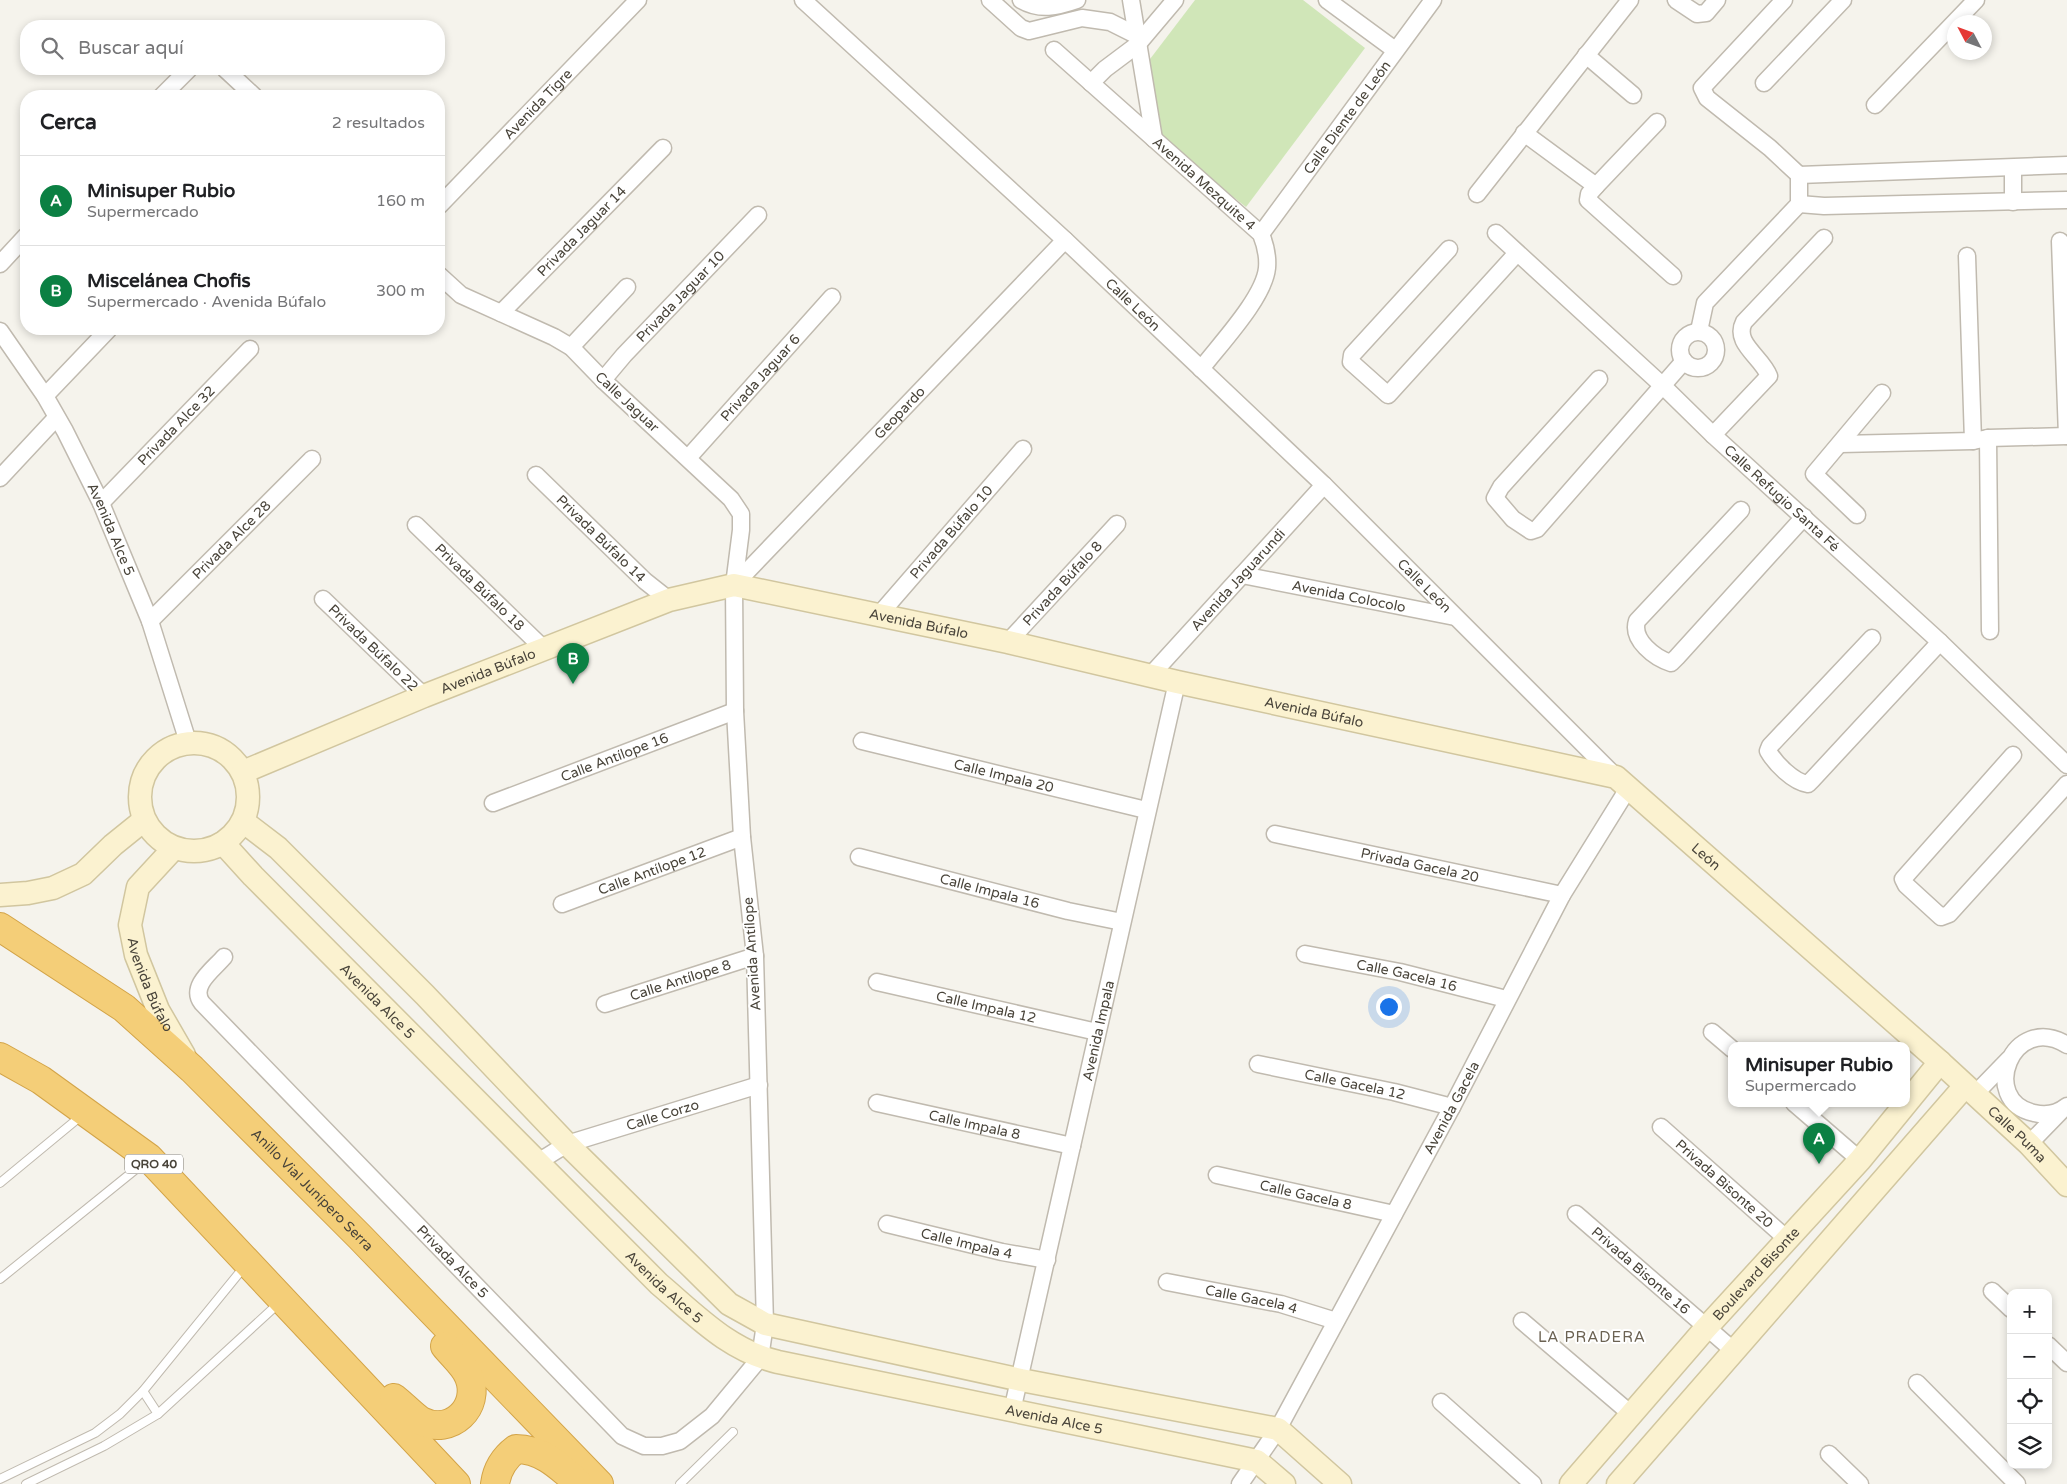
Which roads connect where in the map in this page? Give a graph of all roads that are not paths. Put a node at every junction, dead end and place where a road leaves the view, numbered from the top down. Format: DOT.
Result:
graph roads {
  1 [pos="638,0"];
  2 [pos="803,0"];
  3 [pos="990,0"];
  4 [pos="1021,0"];
  5 [pos="1077,0"];
  6 [pos="1131,0"];
  7 [pos="1175,0"];
  8 [pos="1327,0"];
  9 [pos="1433,0"];
  10 [pos="1630,0"];
  11 [pos="1676,0"];
  12 [pos="1717,0"];
  13 [pos="1784,0"];
  14 [pos="1843,0"];
  15 [pos="1976,0"];
  16 [pos="1056,15"];
  17 [pos="1136,40"];
  18 [pos="1054,50"];
  19 [pos="1395,50"];
  20 [pos="1586,55"];
  21 [pos="183,75"];
  22 [pos="231,75"];
  23 [pos="1091,83"];
  24 [pos="1764,83"];
  25 [pos="168,90"];
  26 [pos="248,90"];
  27 [pos="1633,95"];
  28 [pos="1875,105"];
  29 [pos="1657,122"];
  30 [pos="1524,133"];
  31 [pos="1154,139"];
  32 [pos="663,148"];
  33 [pos="2067,165"];
  34 [pos="2012,168"];
  35 [pos="1800,175"];
  36 [pos="1596,186"];
  37 [pos="1477,194"];
  38 [pos="445,200"];
  39 [pos="2067,200"];
  40 [pos="2013,202"];
  41 [pos="1799,204"];
  42 [pos="758,214"];
  43 [pos="1496,232"];
  44 [pos="1261,234"];
  45 [pos="1824,238"];
  46 [pos="1065,240"];
  47 [pos="2060,241"];
  48 [pos="20,242"];
  49 [pos="1449,249"];
  50 [pos="1517,253"];
  51 [pos="1967,256"];
  52 [pos="0,264"];
  53 [pos="1673,276"];
  54 [pos="445,280"];
  55 [pos="627,287"];
  56 [pos="832,297"];
  57 [pos="501,313"];
  58 [pos="0,331"];
  59 [pos="1699,332"];
  60 [pos="103,335"];
  61 [pos="571,348"];
  62 [pos="250,349"];
  63 [pos="1684,361"];
  64 [pos="1201,369"];
  65 [pos="1599,379"];
  66 [pos="603,380"];
  67 [pos="1663,386"];
  68 [pos="1882,394"];
  69 [pos="45,396"];
  70 [pos="56,418"];
  71 [pos="1713,436"];
  72 [pos="2067,436"];
  73 [pos="1981,440"];
  74 [pos="1840,444"];
  75 [pos="1023,449"];
  76 [pos="688,458"];
  77 [pos="312,459"];
  78 [pos="536,475"];
  79 [pos="0,478"];
  80 [pos="1324,485"];
  81 [pos="101,503"];
  82 [pos="1741,510"];
  83 [pos="1857,515"];
  84 [pos="1804,518"];
  85 [pos="1117,524"];
  86 [pos="416,525"];
  87 [pos="1242,575"];
  88 [pos="734,585"];
  89 [pos="323,599"];
  90 [pos="669,600"];
  91 [pos="879,615"];
  92 [pos="1455,617"];
  93 [pos="150,621"];
  94 [pos="1990,631"];
  95 [pos="1872,638"];
  96 [pos="1008,642"];
  97 [pos="1940,642"];
  98 [pos="544,649"];
  99 [pos="1151,675"];
  100 [pos="1177,682"];
  101 [pos="424,696"];
  102 [pos="735,711"];
  103 [pos="862,741"];
  104 [pos="188,742"];
  105 [pos="2013,755"];
  106 [pos="2065,762"];
  107 [pos="243,772"];
  108 [pos="1623,782"];
  109 [pos="2067,784"];
  110 [pos="493,803"];
  111 [pos="1146,810"];
  112 [pos="144,820"];
  113 [pos="244,822"];
  114 [pos="1275,834"];
  115 [pos="742,837"];
  116 [pos="223,843"];
  117 [pos="174,848"];
  118 [pos="859,857"];
  119 [pos="0,895"];
  120 [pos="1562,895"];
  121 [pos="562,904"];
  122 [pos="1122,922"];
  123 [pos="0,927"];
  124 [pos="1305,954"];
  125 [pos="755,956"];
  126 [pos="224,957"];
  127 [pos="877,982"];
  128 [pos="1506,1000"];
  129 [pos="605,1004"];
  130 [pos="1098,1032"];
  131 [pos="1712,1032"];
  132 [pos="2063,1037"];
  133 [pos="1728,1046"];
  134 [pos="0,1057"];
  135 [pos="2009,1058"];
  136 [pos="1940,1062"];
  137 [pos="1258,1064"];
  138 [pos="192,1069"];
  139 [pos="759,1085"];
  140 [pos="1970,1090"];
  141 [pos="1910,1099"];
  142 [pos="877,1103"];
  143 [pos="1452,1107"];
  144 [pos="1799,1107"];
  145 [pos="1903,1107"];
  146 [pos="2065,1108"];
  147 [pos="87,1111"];
  148 [pos="1661,1127"];
  149 [pos="567,1144"];
  150 [pos="2029,1144"];
  151 [pos="1072,1146"];
  152 [pos="150,1158"];
  153 [pos="1860,1160"];
  154 [pos="538,1162"];
  155 [pos="1218,1175"];
  156 [pos="0,1183"];
  157 [pos="2067,1185"];
  158 [pos="1394,1214"];
  159 [pos="1576,1214"];
  160 [pos="888,1224"];
  161 [pos="360,1237"];
  162 [pos="1787,1239"];
  163 [pos="1047,1260"];
  164 [pos="247,1263"];
  165 [pos="0,1279"];
  166 [pos="1167,1282"];
  167 [pos="1992,1292"];
  168 [pos="282,1300"];
  169 [pos="2007,1305"];
  170 [pos="1336,1321"];
  171 [pos="1522,1321"];
  172 [pos="765,1324"];
  173 [pos="1706,1328"];
  174 [pos="2052,1349"];
  175 [pos="1734,1351"];
  176 [pos="760,1358"];
  177 [pos="2067,1363"];
  178 [pos="1020,1380"];
  179 [pos="1918,1383"];
  180 [pos="142,1391"];
  181 [pos="1441,1402"];
  182 [pos="1012,1411"];
  183 [pos="158,1414"];
  184 [pos="1631,1414"];
  185 [pos="1278,1429"];
  186 [pos="732,1432"];
  187 [pos="1829,1454"];
  188 [pos="1257,1461"];
  189 [pos="0,1479"];
  190 [pos="26,1484"];
  191 [pos="456,1484"];
  192 [pos="495,1484"];
  193 [pos="579,1484"];
  194 [pos="599,1484"];
  195 [pos="680,1484"];
  196 [pos="1240,1484"];
  197 [pos="1284,1484"];
  198 [pos="1340,1484"];
  199 [pos="1533,1484"];
  200 [pos="1571,1484"];
  201 [pos="1618,1484"];
  202 [pos="1860,1484"];
  203 [pos="2017,1484"];
  1 -- 38 [label="street, Avenida Tigre"];
  2 -- 46 [label="street, Calle León"];
  3 -- 16 [label="street"];
  4 -- 16 [label="street"];
  5 -- 16 [label="street"];
  6 -- 17 [label="street"];
  7 -- 17 [label="street"];
  8 -- 19 [label="street"];
  9 -- 19 [label="street, Calle Diente de León"];
  10 -- 20 [label="street"];
  11 -- 12 [label="street"];
  13 -- 35 [label="street"];
  14 -- 24 [label="street"];
  15 -- 28 [label="street"];
  16 -- 17 [label="street"];
  17 -- 23 [label="street"];
  17 -- 31 [label="street"];
  18 -- 23 [label="street, Avenida Mezquite 4"];
  19 -- 44 [label="street, Calle Diente de León"];
  20 -- 27 [label="street"];
  20 -- 30 [label="street"];
  21 -- 25 [label="street"];
  22 -- 26 [label="street"];
  23 -- 31 [label="street, Avenida Mezquite 4"];
  29 -- 36 [label="street"];
  30 -- 36 [label="street"];
  30 -- 37 [label="street"];
  31 -- 44 [label="street, Avenida Mezquite 4"];
  32 -- 57 [label="street, Privada Jaguar 14"];
  33 -- 34 [label="street"];
  34 -- 35 [label="street"];
  34 -- 40 [label="street"];
  35 -- 41 [label="street"];
  36 -- 53 [label="street"];
  39 -- 40 [label="street"];
  40 -- 41 [label="street"];
  41 -- 59 [label="street"];
  42 -- 66 [label="street, Privada Jaguar 10"];
  43 -- 50 [label="street, Calle Refugio Santa Fé"];
  44 -- 64 [label="street, Avenida Mezquite 4"];
  45 -- 71 [label="street"];
  46 -- 64 [label="street, Calle León"];
  46 -- 88 [label="street, Geopardo"];
  47 -- 72 [label="street"];
  48 -- 52 [label="street"];
  49 -- 50 [label="street"];
  50 -- 67 [label="street, Calle Refugio Santa Fé"];
  51 -- 73 [label="street"];
  54 -- 57 [label="street, Calle Jaguar"];
  55 -- 61 [label="street"];
  56 -- 76 [label="street, Privada Jaguar 6"];
  57 -- 61 [label="street, Calle Jaguar"];
  58 -- 69 [label="street, Avenida Alce 5"];
  59 -- 63 [label="street"];
  59 -- 63 [label="street"];
  60 -- 69 [label="street"];
  61 -- 66 [label="street, Calle Jaguar"];
  62 -- 81 [label="street, Privada Alce 32"];
  63 -- 67 [label="street"];
  64 -- 80 [label="street, Calle León"];
  65 -- 67 [label="street"];
  66 -- 76 [label="street, Calle Jaguar"];
  67 -- 71 [label="street, Calle Refugio Santa Fé"];
  68 -- 74 [label="street"];
  69 -- 70 [label="street, Avenida Alce 5"];
  70 -- 79 [label="street"];
  70 -- 81 [label="street, Avenida Alce 5"];
  71 -- 84 [label="street, Calle Refugio Santa Fé"];
  72 -- 73 [label="street"];
  73 -- 74 [label="street"];
  73 -- 94 [label="street"];
  74 -- 83 [label="street"];
  75 -- 91 [label="street, Privada Búfalo 10"];
  76 -- 88 [label="street, Calle Jaguar"];
  77 -- 93 [label="street, Privada Alce 28"];
  78 -- 90 [label="street, Privada Búfalo 14"];
  80 -- 87 [label="street, Avenida Jaguarundi"];
  80 -- 92 [label="street, Calle León"];
  81 -- 93 [label="street, Avenida Alce 5"];
  82 -- 84 [label="street"];
  84 -- 97 [label="street, Calle Refugio Santa Fé"];
  85 -- 96 [label="street, Privada Búfalo 8"];
  86 -- 98 [label="street, Privada Búfalo 18"];
  87 -- 92 [label="street, Avenida Colocolo"];
  87 -- 99 [label="street, Avenida Jaguarundi"];
  88 -- 90 [label="street, Avenida Búfalo"];
  88 -- 91 [label="street, Avenida Búfalo"];
  88 -- 102 [label="street, Avenida Antílope"];
  89 -- 101 [label="street, Privada Búfalo 22"];
  90 -- 98 [label="street, Avenida Búfalo"];
  91 -- 96 [label="street, Avenida Búfalo"];
  92 -- 108 [label="street, León"];
  93 -- 104 [label="street, Avenida Alce 5"];
  95 -- 97 [label="street"];
  96 -- 99 [label="street, Avenida Búfalo"];
  97 -- 106 [label="street, Calle Refugio Santa Fé"];
  98 -- 101 [label="street, Avenida Búfalo"];
  99 -- 100 [label="street, Avenida Búfalo"];
  100 -- 108 [label="street, Avenida Búfalo"];
  100 -- 111 [label="street, Avenida Impala"];
  101 -- 107 [label="street, Avenida Búfalo"];
  102 -- 110 [label="street, Calle Antílope 16"];
  102 -- 115 [label="street, Avenida Antílope"];
  103 -- 111 [label="street, Calle Impala 20"];
  104 -- 107 [label="street"];
  104 -- 112 [label="street"];
  105 -- 109 [label="street"];
  107 -- 113 [label="street"];
  108 -- 120 [label="street, Avenida Gacela"];
  108 -- 136 [label="street, León"];
  111 -- 122 [label="street, Avenida Impala"];
  112 -- 117 [label="street"];
  112 -- 119 [label="street"];
  113 -- 116 [label="street"];
  113 -- 149 [label="street, Avenida Alce 5"];
  114 -- 120 [label="street, Privada Gacela 20"];
  115 -- 121 [label="street, Calle Antílope 12"];
  115 -- 125 [label="street, Avenida Antílope"];
  116 -- 117 [label="street"];
  116 -- 154 [label="street, Avenida Alce 5"];
  117 -- 138 [label="street, Avenida Búfalo"];
  118 -- 122 [label="street, Calle Impala 16"];
  120 -- 128 [label="street, Avenida Gacela"];
  122 -- 130 [label="street, Avenida Impala"];
  123 -- 138 [label="highway, Anillo Vial Junípero Serra"];
  124 -- 128 [label="street, Calle Gacela 16"];
  125 -- 129 [label="street, Calle Antílope 8"];
  125 -- 139 [label="street, Avenida Antílope"];
  126 -- 176 [label="street, Privada Alce 5"];
  127 -- 130 [label="street, Calle Impala 12"];
  128 -- 143 [label="street, Avenida Gacela"];
  130 -- 151 [label="street, Avenida Impala"];
  131 -- 133 [label="street"];
  132 -- 135 [label="street"];
  134 -- 147 [label="highway, QRO 40"];
  135 -- 140 [label="street"];
  135 -- 146 [label="street"];
  136 -- 140 [label="street, León"];
  136 -- 141 [label="street, Boulevard Bisonte"];
  137 -- 143 [label="street, Calle Gacela 12"];
  138 -- 161 [label="highway, Anillo Vial Junípero Serra"];
  139 -- 149 [label="street, Calle Corzo"];
  139 -- 172 [label="street, Avenida Antílope"];
  140 -- 150 [label="street, Calle Puma"];
  140 -- 175 [label="street"];
  142 -- 151 [label="street, Calle Impala 8"];
  143 -- 158 [label="street, Avenida Gacela"];
  144 -- 153 [label="street"];
  145 -- 153 [label="street, Boulevard Bisonte"];
  146 -- 150 [label="street"];
  147 -- 152 [label="highway, QRO 40"];
  147 -- 156 [label="lane"];
  148 -- 162 [label="street, Privada Bisonte 20"];
  149 -- 154 [label="street, Calle Corzo"];
  149 -- 172 [label="street, Avenida Alce 5"];
  150 -- 157 [label="street, Calle Puma"];
  151 -- 163 [label="street, Avenida Impala"];
  152 -- 164 [label="highway, QRO 40"];
  152 -- 165 [label="lane"];
  153 -- 162 [label="street, Boulevard Bisonte"];
  154 -- 176 [label="street, Avenida Alce 5"];
  155 -- 158 [label="street, Calle Gacela 8"];
  158 -- 170 [label="street, Avenida Gacela"];
  159 -- 173 [label="street, Privada Bisonte 16"];
  160 -- 163 [label="street, Calle Impala 4"];
  161 -- 168 [label="highway"];
  161 -- 194 [label="highway, Anillo Vial Junípero Serra"];
  162 -- 173 [label="street, Boulevard Bisonte"];
  163 -- 178 [label="street, Avenida Impala"];
  164 -- 168 [label="highway, QRO 40"];
  164 -- 180 [label="lane"];
  166 -- 170 [label="street, Calle Gacela 4"];
  167 -- 169 [label="street"];
  168 -- 183 [label="lane"];
  168 -- 191 [label="highway, QRO 40"];
  170 -- 185 [label="street, Avenida Gacela"];
  171 -- 184 [label="street"];
  172 -- 176 [label="street, Avenida Antílope"];
  172 -- 178 [label="street, Avenida Alce 5"];
  173 -- 175 [label="street, Privada Bisonte 16"];
  173 -- 184 [label="street, Boulevard Bisonte"];
  174 -- 177 [label="street"];
  175 -- 201 [label="street"];
  176 -- 182 [label="street, Avenida Alce 5"];
  178 -- 182 [label="street, Avenida Impala"];
  178 -- 185 [label="street, Avenida Alce 5"];
  179 -- 203 [label="street"];
  180 -- 183 [label="lane"];
  180 -- 189 [label="lane"];
  181 -- 199 [label="street"];
  182 -- 188 [label="street, Avenida Alce 5"];
  183 -- 190 [label="lane"];
  184 -- 200 [label="street, Boulevard Bisonte"];
  185 -- 188 [label="street, Avenida Gacela"];
  185 -- 198 [label="street"];
  186 -- 195 [label="lane"];
  187 -- 202 [label="street"];
  188 -- 196 [label="street, Avenida Gacela"];
  188 -- 197 [label="street"];
  192 -- 193 [label="highway"];
}
